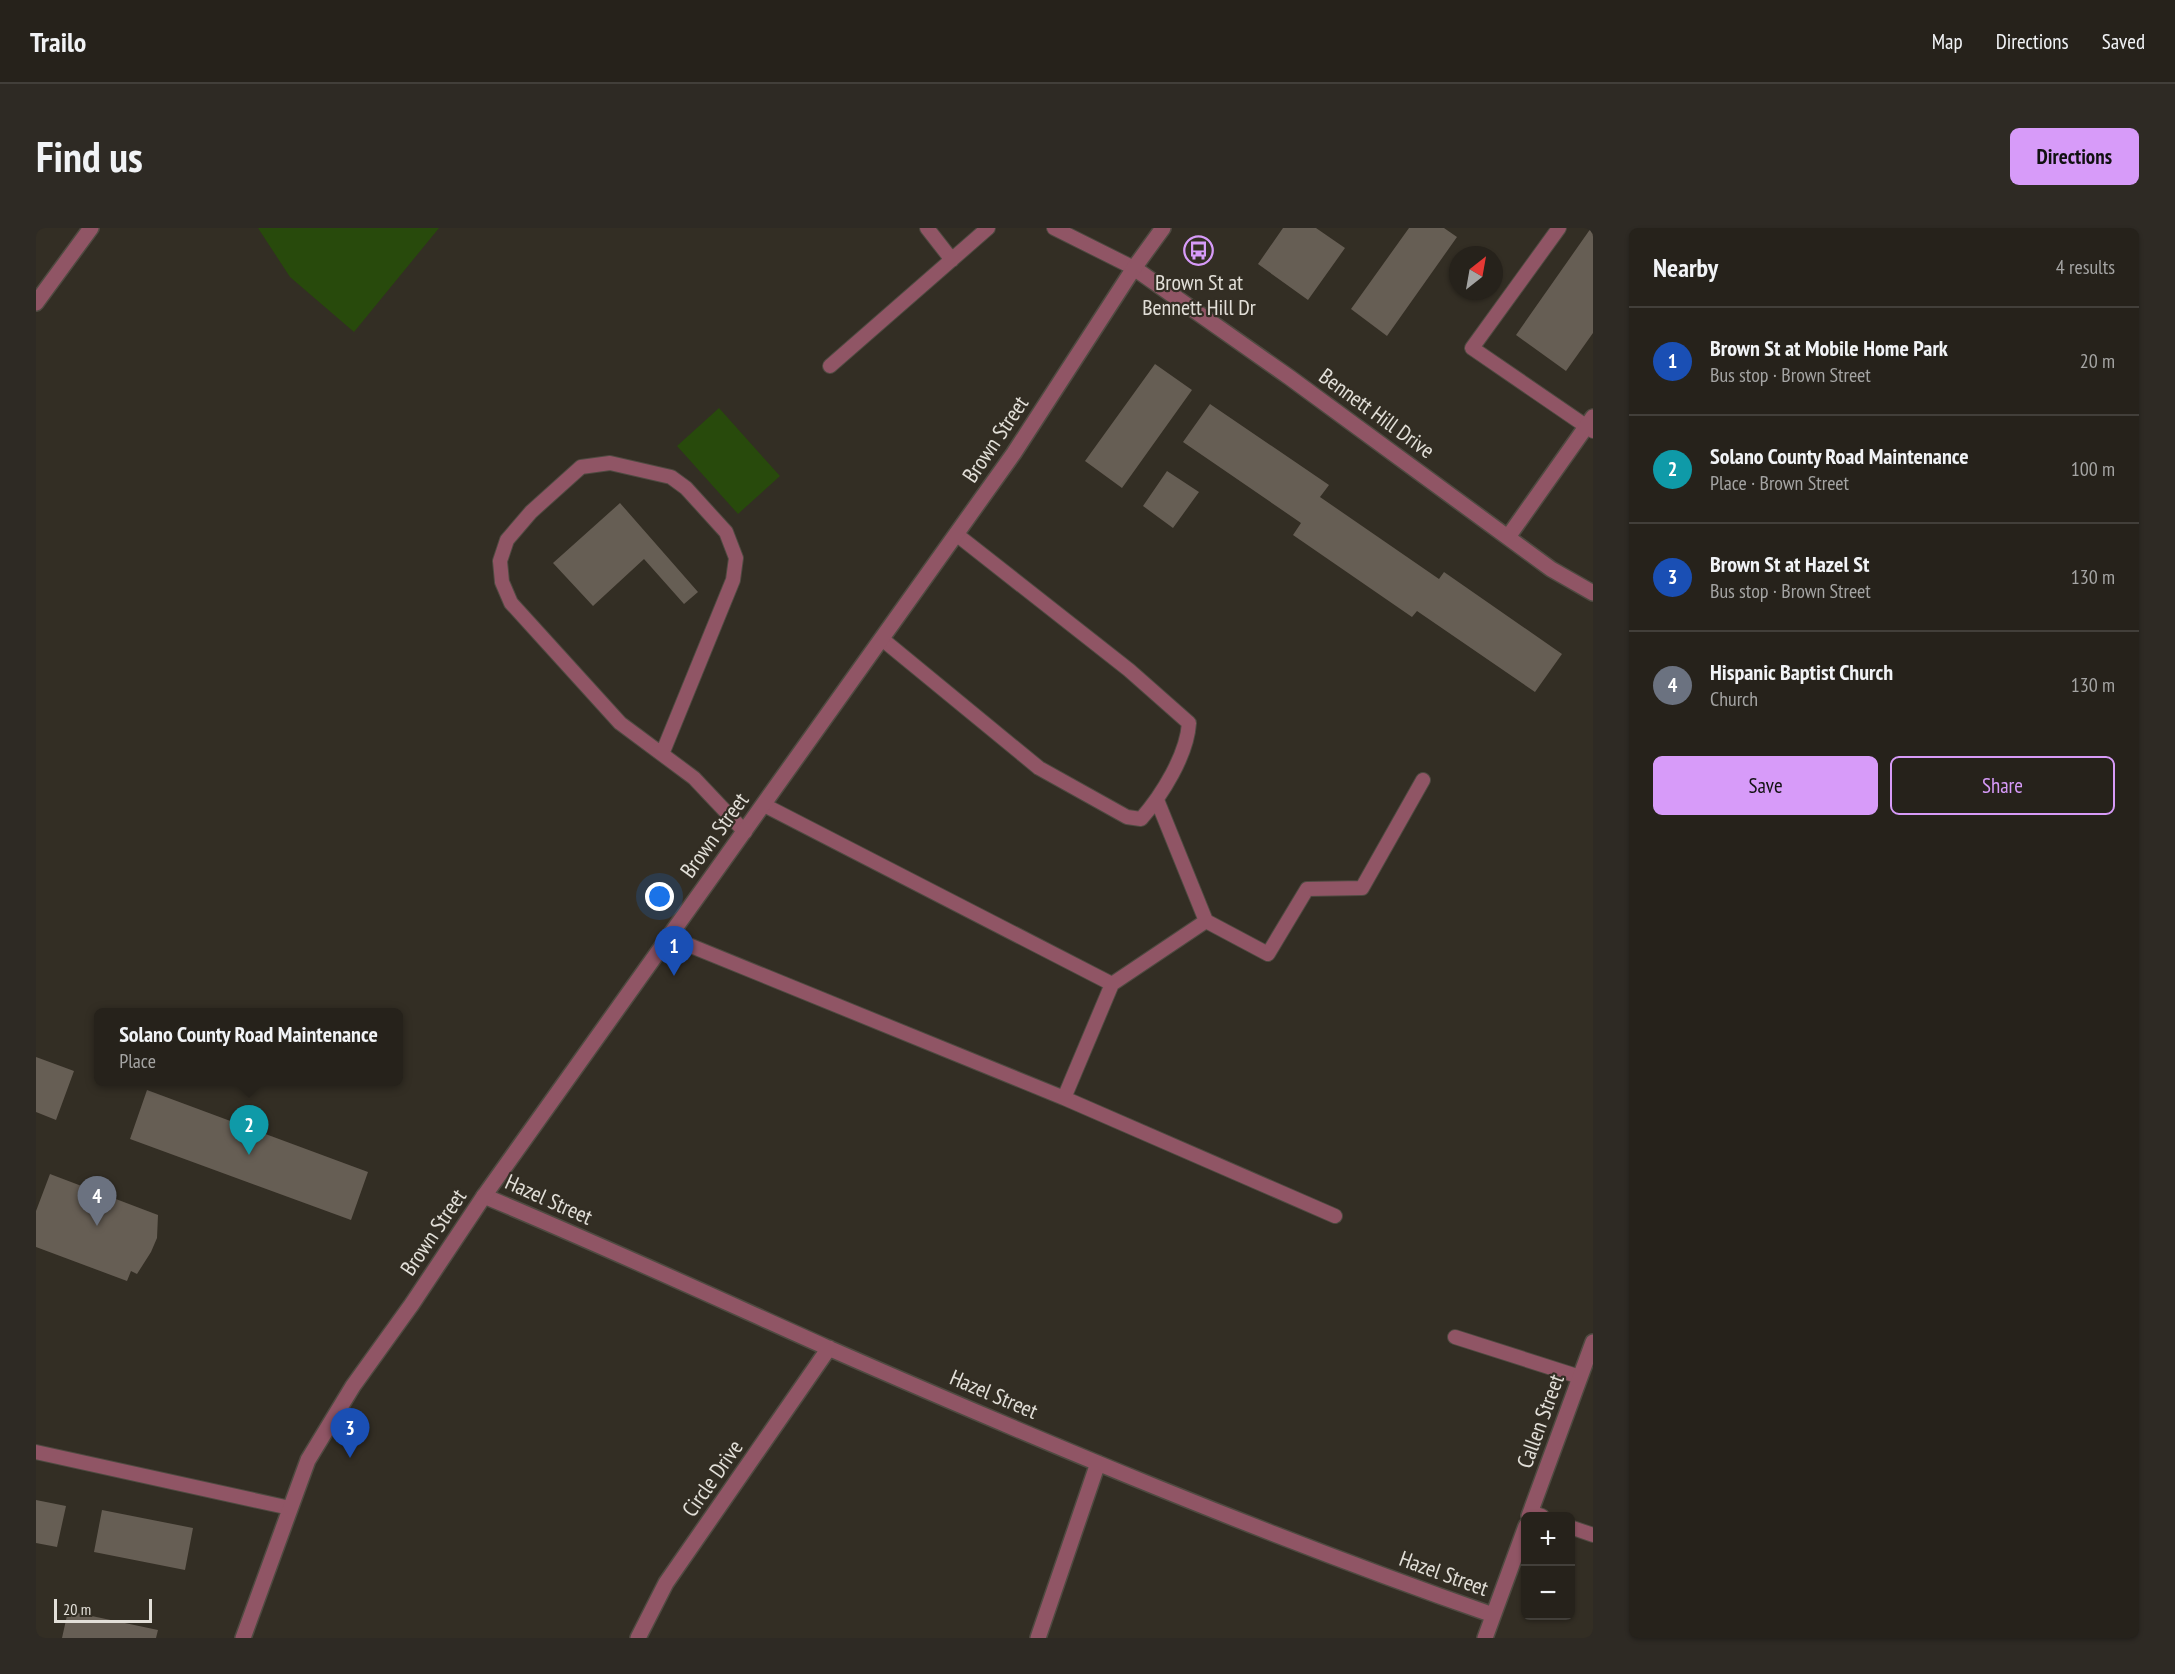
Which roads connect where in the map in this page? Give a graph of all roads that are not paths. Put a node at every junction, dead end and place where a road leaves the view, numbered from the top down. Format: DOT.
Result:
graph roads {
  1 [pos="91,228"];
  2 [pos="927,228"];
  3 [pos="988,228"];
  4 [pos="1054,228"];
  5 [pos="1163,228"];
  6 [pos="1559,228"];
  7 [pos="952,260"];
  8 [pos="1134,268"];
  9 [pos="36,303"];
  10 [pos="830,366"];
  11 [pos="1591,425"];
  12 [pos="956,534"];
  13 [pos="1508,537"];
  14 [pos="1593,593"];
  15 [pos="882,639"];
  16 [pos="662,754"];
  17 [pos="1423,780"];
  18 [pos="1157,800"];
  19 [pos="764,805"];
  20 [pos="745,831"];
  21 [pos="1206,921"];
  22 [pos="669,937"];
  23 [pos="1112,984"];
  24 [pos="1064,1098"];
  25 [pos="484,1196"];
  26 [pos="1335,1216"];
  27 [pos="1455,1337"];
  28 [pos="1593,1342"];
  29 [pos="829,1348"];
  30 [pos="1580,1377"];
  31 [pos="36,1452"];
  32 [pos="1098,1463"];
  33 [pos="290,1508"];
  34 [pos="1534,1512"];
  35 [pos="1575,1529"];
  36 [pos="1593,1535"];
  37 [pos="1521,1545"];
  38 [pos="1493,1614"];
  39 [pos="243,1638"];
  40 [pos="638,1638"];
  41 [pos="1038,1638"];
  42 [pos="1485,1638"];
  1 -- 9 [label="street"];
  2 -- 7 [label="lane"];
  3 -- 7 [label="lane"];
  4 -- 8 [label="lane"];
  5 -- 8 [label="street, Brown Street"];
  6 -- 11 [label="lane"];
  7 -- 10 [label="lane"];
  8 -- 12 [label="street, Brown Street"];
  8 -- 13 [label="street, Bennett Hill Drive"];
  11 -- 13 [label="street"];
  12 -- 15 [label="street, Brown Street"];
  12 -- 18 [label="lane"];
  13 -- 14 [label="street, Bennett Hill Drive"];
  15 -- 18 [label="lane"];
  15 -- 19 [label="street, Brown Street"];
  16 -- 16 [label="lane"];
  16 -- 20 [label="lane"];
  17 -- 21 [label="lane"];
  18 -- 21 [label="lane"];
  19 -- 20 [label="street, Brown Street"];
  19 -- 23 [label="lane"];
  20 -- 22 [label="street, Brown Street"];
  21 -- 23 [label="lane"];
  22 -- 24 [label="lane"];
  22 -- 25 [label="street, Brown Street"];
  23 -- 24 [label="lane"];
  24 -- 26 [label="lane"];
  25 -- 29 [label="street, Hazel Street"];
  25 -- 33 [label="street, Brown Street"];
  27 -- 30 [label="lane"];
  28 -- 30 [label="street, Callen Street"];
  29 -- 32 [label="street, Hazel Street"];
  29 -- 40 [label="street, Circle Drive"];
  30 -- 34 [label="street, Callen Street"];
  31 -- 33 [label="lane"];
  32 -- 38 [label="street, Hazel Street"];
  32 -- 41 [label="street"];
  33 -- 39 [label="street, Brown Street"];
  35 -- 36 [label="lane"];
  37 -- 38 [label="street, Callen Street"];
  38 -- 42 [label="street, Callen Street"];
}
